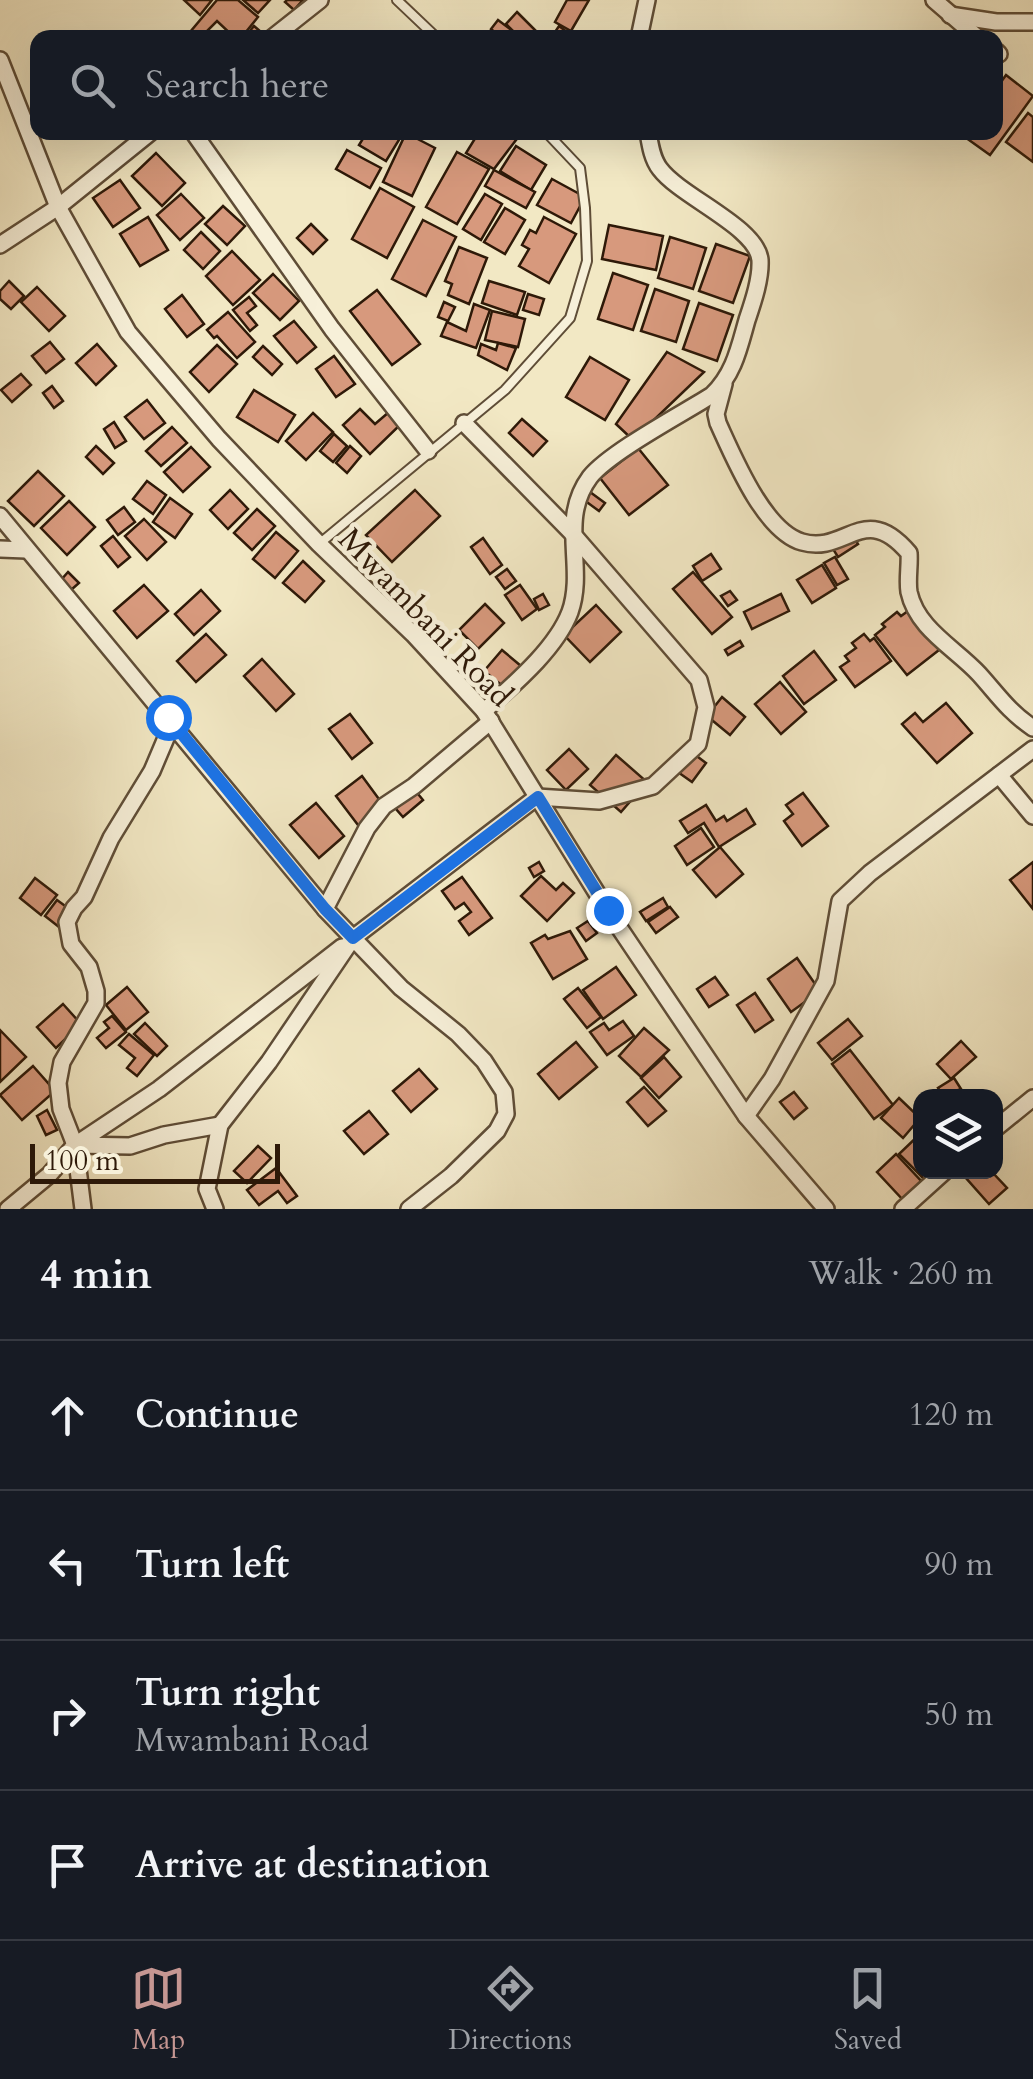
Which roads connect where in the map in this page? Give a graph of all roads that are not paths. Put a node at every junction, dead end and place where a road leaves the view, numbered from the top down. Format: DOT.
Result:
graph roads {
  1 [pos="320,0"];
  2 [pos="396,0"];
  3 [pos="648,0"];
  4 [pos="934,0"];
  5 [pos="950,15"];
  6 [pos="1033,22"];
  7 [pos="282,30"];
  8 [pos="428,30"];
  9 [pos="641,30"];
  10 [pos="968,30"];
  11 [pos="0,60"];
  12 [pos="30,136"];
  13 [pos="32,140"];
  14 [pos="142,140"];
  15 [pos="199,140"];
  16 [pos="554,140"];
  17 [pos="650,140"];
  18 [pos="58,207"];
  19 [pos="0,245"];
  20 [pos="724,384"];
  21 [pos="464,424"];
  22 [pos="428,451"];
  23 [pos="0,516"];
  24 [pos="571,532"];
  25 [pos="318,544"];
  26 [pos="0,549"];
  27 [pos="26,550"];
  28 [pos="488,716"];
  29 [pos="168,717"];
  30 [pos="1033,728"];
  31 [pos="1033,750"];
  32 [pos="1000,775"];
  33 [pos="538,797"];
  34 [pos="1033,816"];
  35 [pos="325,909"];
  36 [pos="353,938"];
  37 [pos="1033,1098"];
  38 [pos="746,1116"];
  39 [pos="1003,1122"];
  40 [pos="220,1126"];
  41 [pos="75,1146"];
  42 [pos="936,1179"];
  43 [pos="8,1209"];
  44 [pos="84,1209"];
  45 [pos="215,1209"];
  46 [pos="409,1209"];
  47 [pos="826,1209"];
  48 [pos="903,1209"];
  1 -- 7 [label="street"];
  2 -- 8 [label="lane"];
  3 -- 9 [label="street"];
  4 -- 5 [label="street"];
  5 -- 6 [label="street"];
  5 -- 10 [label="street"];
  11 -- 12 [label="street, Mwambani Road"];
  13 -- 18 [label="street, Mwambani Road"];
  14 -- 18 [label="street"];
  15 -- 22 [label="street"];
  16 -- 21 [label="lane"];
  17 -- 20 [label="street"];
  18 -- 19 [label="street"];
  18 -- 25 [label="street, Mwambani Road"];
  20 -- 24 [label="street"];
  20 -- 30 [label="street"];
  21 -- 22 [label="lane"];
  21 -- 24 [label="street"];
  22 -- 25 [label="lane"];
  23 -- 27 [label="street"];
  24 -- 28 [label="street"];
  24 -- 33 [label="street"];
  25 -- 28 [label="street, Mwambani Road"];
  26 -- 27 [label="street"];
  27 -- 29 [label="street"];
  28 -- 33 [label="street, Mwambani Road"];
  28 -- 35 [label="street"];
  29 -- 35 [label="street"];
  29 -- 41 [label="street"];
  31 -- 32 [label="street"];
  32 -- 34 [label="street"];
  32 -- 38 [label="street"];
  33 -- 36 [label="street"];
  33 -- 38 [label="street, Mwambani Road"];
  35 -- 36 [label="street"];
  36 -- 40 [label="street"];
  36 -- 41 [label="street"];
  36 -- 46 [label="street"];
  37 -- 39 [label="street"];
  38 -- 47 [label="street, Mwambani Road"];
  40 -- 41 [label="street"];
  40 -- 45 [label="street"];
  41 -- 43 [label="street"];
  41 -- 44 [label="street"];
  42 -- 48 [label="street"];
}
